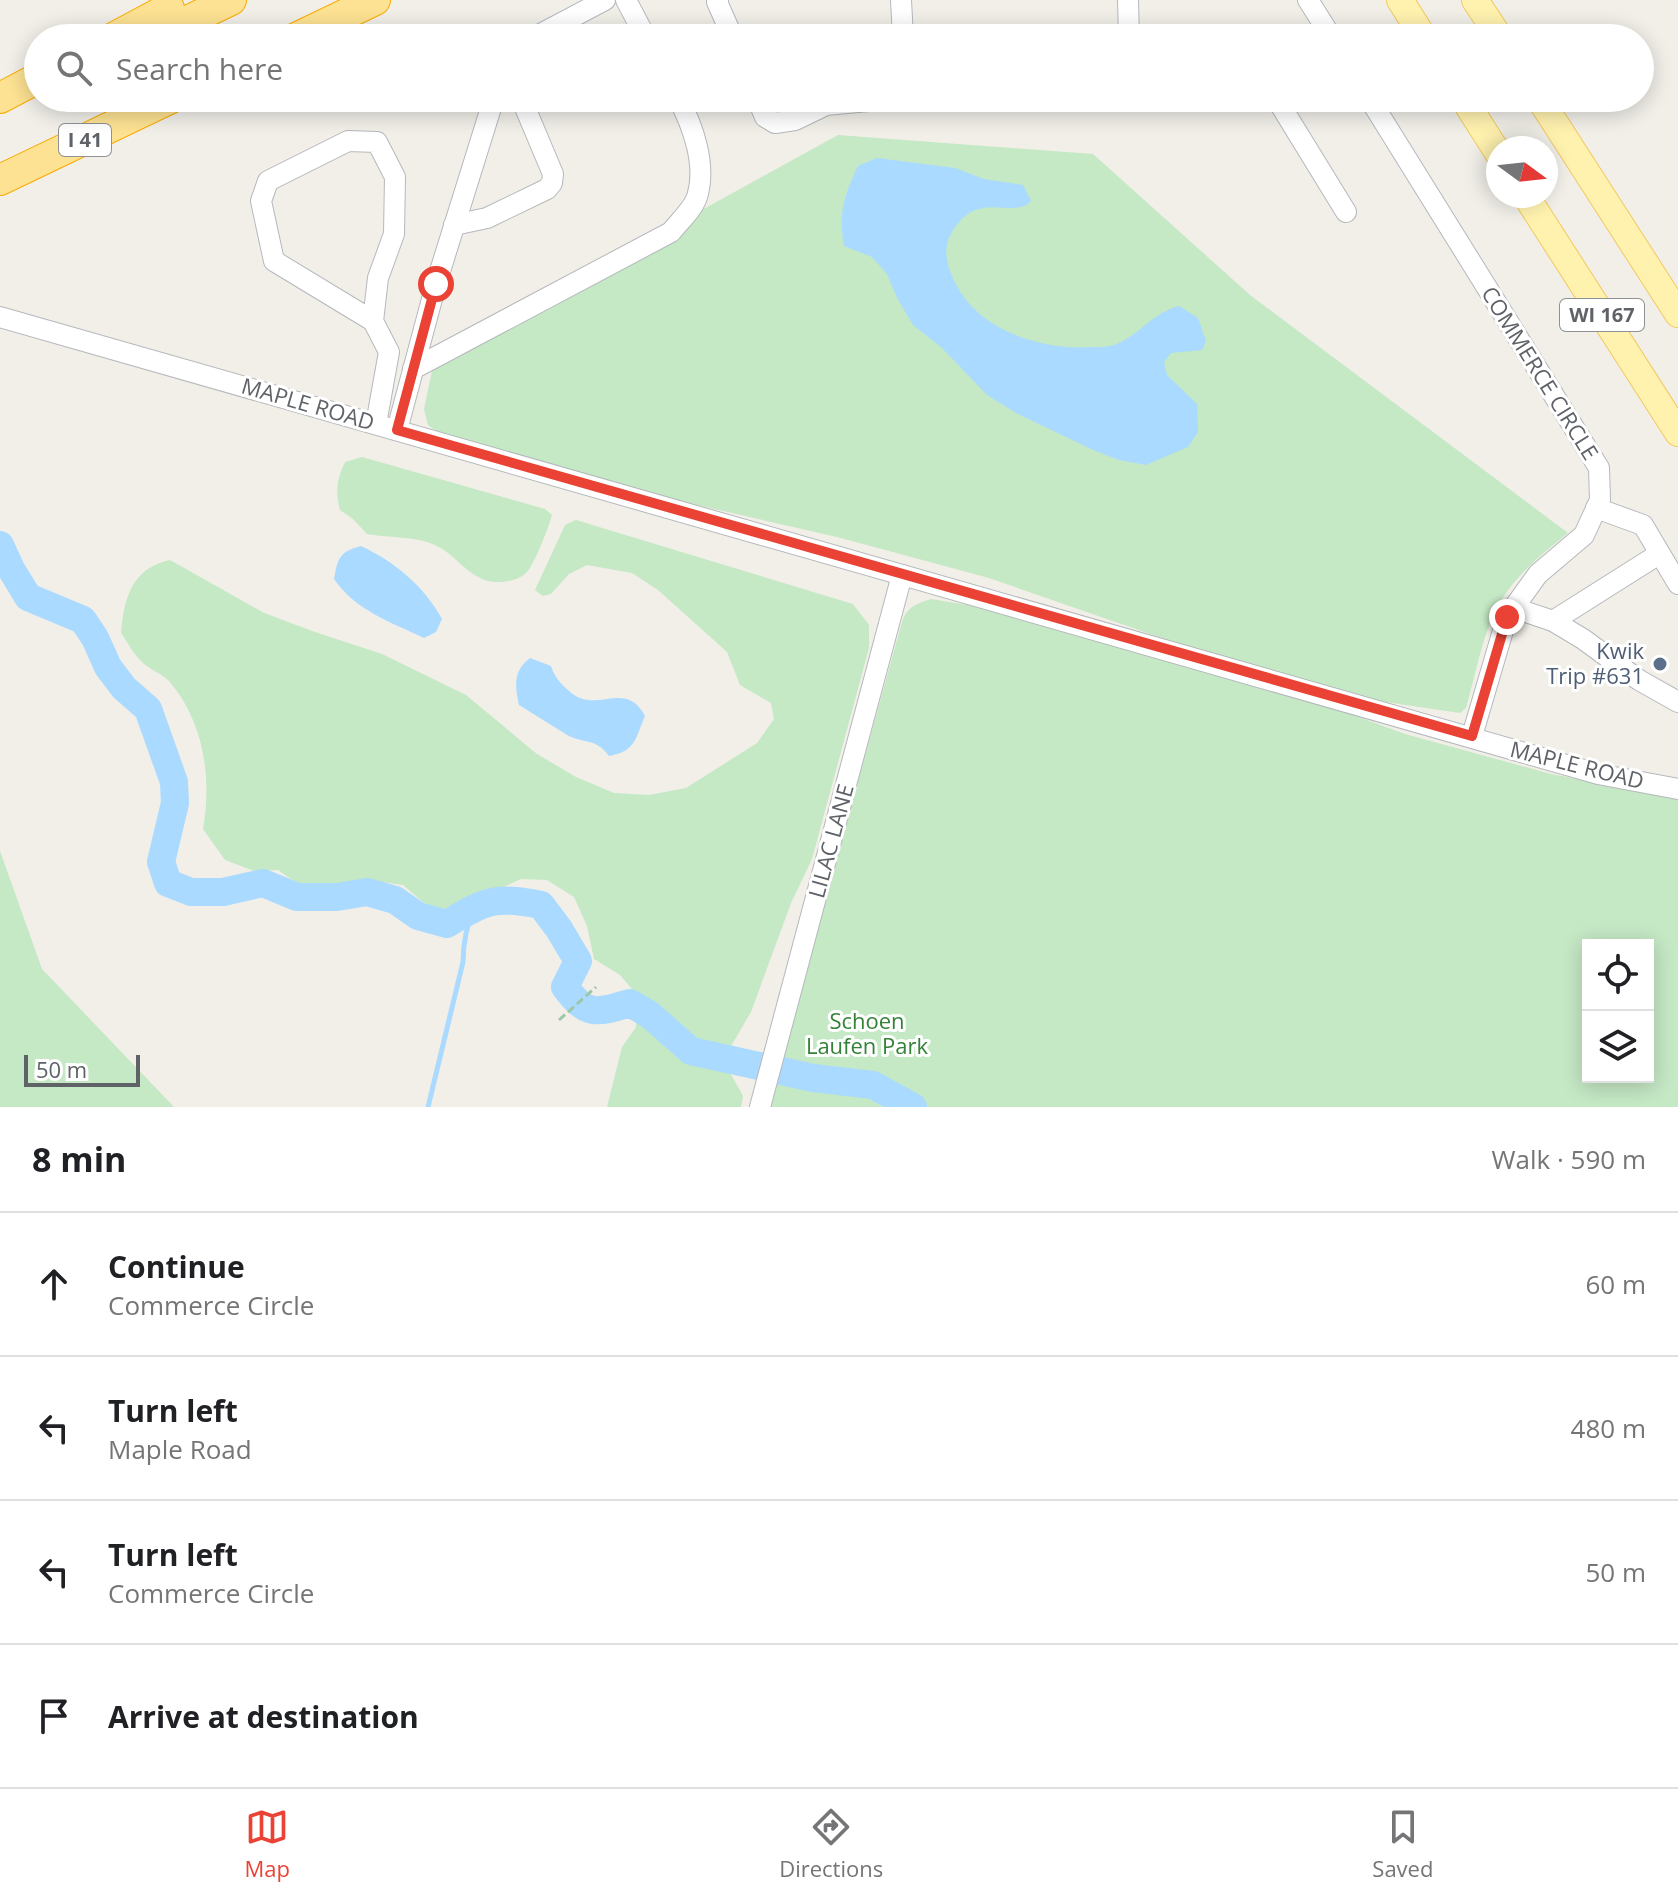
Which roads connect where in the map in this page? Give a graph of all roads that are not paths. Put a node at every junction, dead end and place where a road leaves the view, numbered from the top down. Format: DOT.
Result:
graph roads {
  1 [pos="185,0"];
  2 [pos="231,0"];
  3 [pos="375,0"];
  4 [pos="605,0"];
  5 [pos="626,0"];
  6 [pos="718,0"];
  7 [pos="901,0"];
  8 [pos="1128,0"];
  9 [pos="1308,0"];
  10 [pos="1400,0"];
  11 [pos="1475,0"];
  12 [pos="140,24"];
  13 [pos="181,24"];
  14 [pos="325,24"];
  15 [pos="560,24"];
  16 [pos="639,24"];
  17 [pos="727,24"];
  18 [pos="902,24"];
  19 [pos="1129,24"];
  20 [pos="1321,24"];
  21 [pos="1415,24"];
  22 [pos="1491,24"];
  23 [pos="24,85"];
  24 [pos="0,98"];
  25 [pos="24,99"];
  26 [pos="0,110"];
  27 [pos="142,112"];
  28 [pos="490,112"];
  29 [pos="527,112"];
  30 [pos="686,112"];
  31 [pos="763,112"];
  32 [pos="812,112"];
  33 [pos="1285,112"];
  34 [pos="1378,112"];
  35 [pos="1472,112"];
  36 [pos="1548,112"];
  37 [pos="1487,136"];
  38 [pos="0,180"];
  39 [pos="1534,208"];
  40 [pos="1346,212"];
  41 [pos="454,225"];
  42 [pos="1678,314"];
  43 [pos="0,317"];
  44 [pos="373,321"];
  45 [pos="413,369"];
  46 [pos="376,424"];
  47 [pos="397,430"];
  48 [pos="1678,433"];
  49 [pos="1596,508"];
  50 [pos="1659,554"];
  51 [pos="902,575"];
  52 [pos="1678,584"];
  53 [pos="1514,608"];
  54 [pos="1553,621"];
  55 [pos="1678,702"];
  56 [pos="1472,736"];
  57 [pos="1678,789"];
  58 [pos="762,1099"];
  1 -- 12 [label="highway"];
  2 -- 13 [label="highway"];
  3 -- 14 [label="highway"];
  4 -- 15 [label="street"];
  5 -- 16 [label="street"];
  6 -- 17 [label="street"];
  7 -- 18 [label="street"];
  8 -- 19 [label="street"];
  9 -- 20 [label="street"];
  10 -- 21 [label="main road"];
  11 -- 22 [label="main road"];
  23 -- 24 [label="highway"];
  25 -- 26 [label="highway"];
  27 -- 38 [label="highway, I 41"];
  28 -- 41 [label="street"];
  29 -- 41 [label="street"];
  30 -- 45 [label="street"];
  31 -- 32 [label="street"];
  33 -- 40 [label="street"];
  34 -- 49 [label="street, COMMERCE CIRCLE"];
  35 -- 37 [label="main road"];
  36 -- 42 [label="main road, WI 167"];
  39 -- 48 [label="main road, WI 167"];
  41 -- 45 [label="street"];
  43 -- 46 [label="street, MAPLE ROAD"];
  44 -- 44 [label="street"];
  44 -- 46 [label="street"];
  45 -- 47 [label="street"];
  46 -- 47 [label="street, MAPLE ROAD"];
  47 -- 51 [label="street, MAPLE ROAD"];
  49 -- 50 [label="street"];
  49 -- 53 [label="street, COMMERCE CIRCLE"];
  50 -- 52 [label="street"];
  50 -- 54 [label="street"];
  51 -- 56 [label="street, MAPLE ROAD"];
  51 -- 58 [label="street, LILAC LANE"];
  53 -- 54 [label="street"];
  53 -- 56 [label="street, COMMERCE CIRCLE"];
  54 -- 55 [label="street"];
  56 -- 57 [label="street, MAPLE ROAD"];
}
